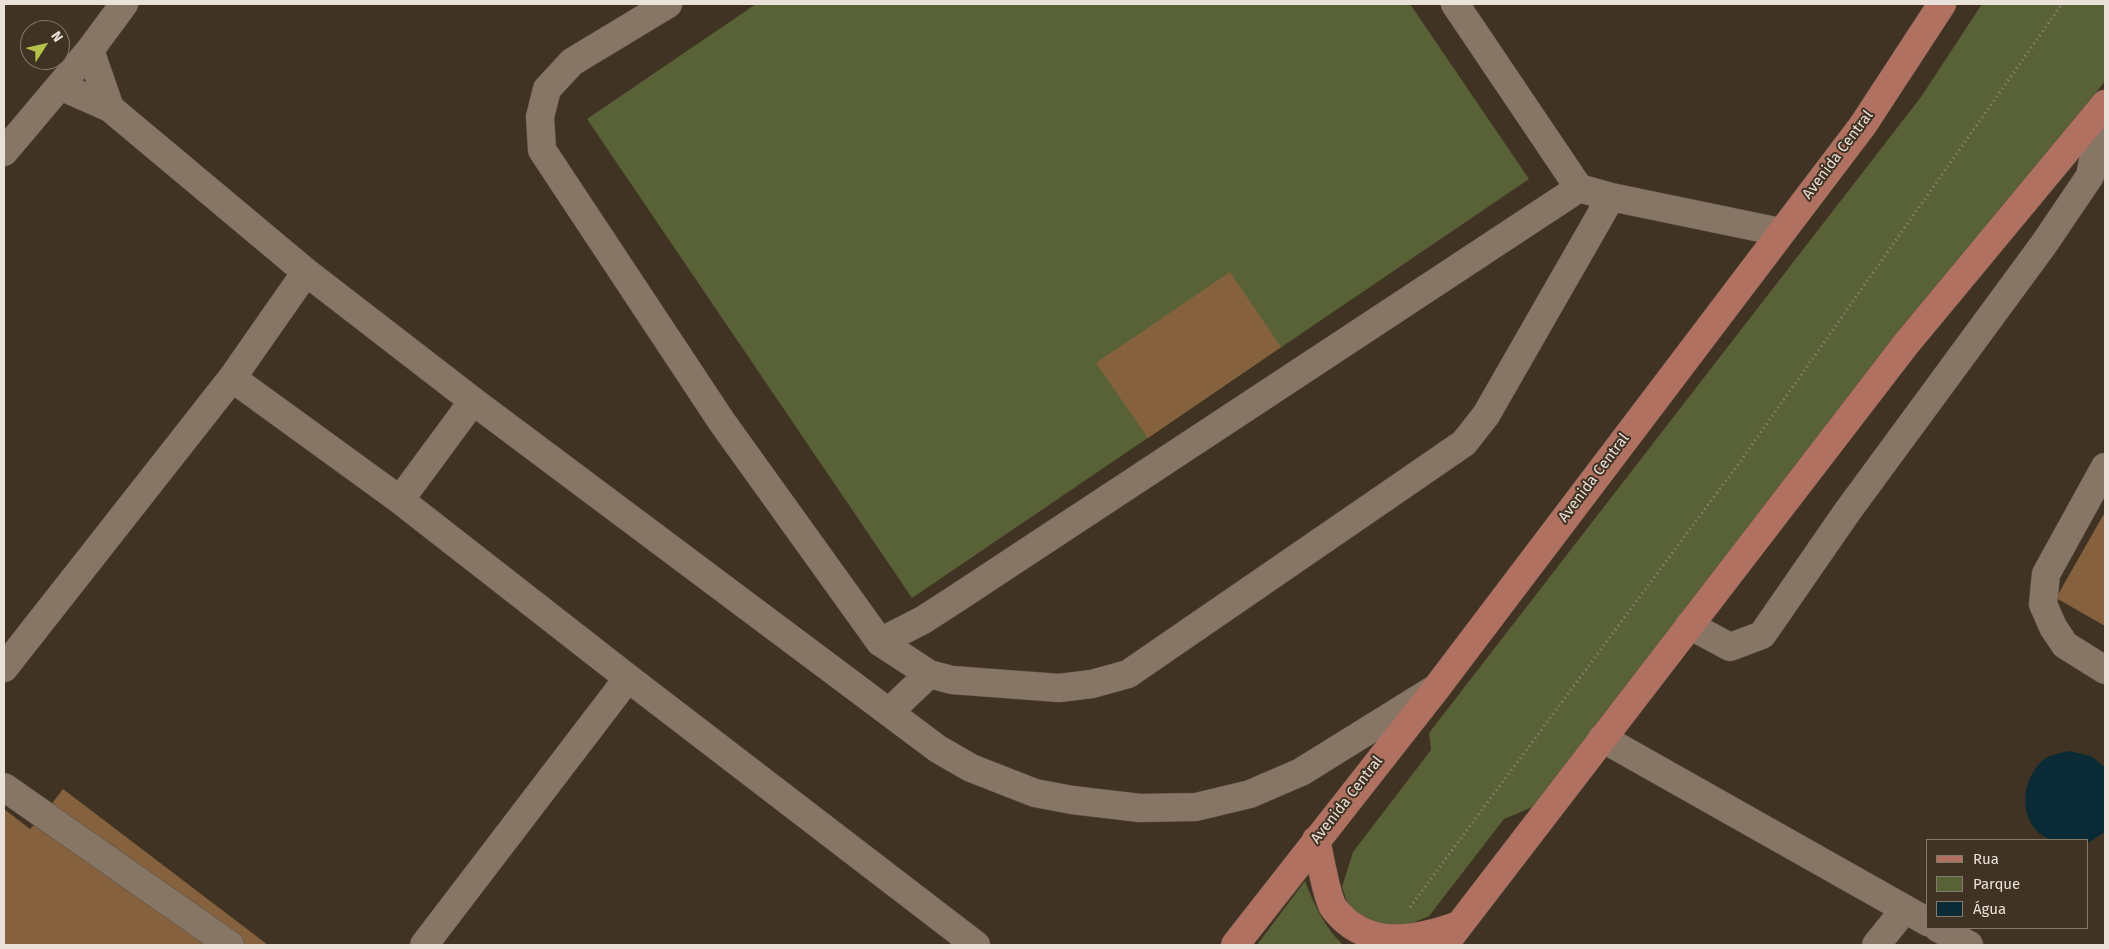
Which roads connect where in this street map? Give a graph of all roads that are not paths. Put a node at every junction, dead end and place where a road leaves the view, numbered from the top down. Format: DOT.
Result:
graph roads {
  1 [pos="124,4"];
  2 [pos="668,4"];
  3 [pos="1455,4"];
  4 [pos="1942,4"];
  5 [pos="90,50"];
  6 [pos="60,86"];
  7 [pos="2104,106"];
  8 [pos="110,108"];
  9 [pos="4,152"];
  10 [pos="1579,188"];
  11 [pos="1611,197"];
  12 [pos="1780,232"];
  13 [pos="306,272"];
  14 [pos="232,378"];
  15 [pos="473,401"];
  16 [pos="2105,468"];
  17 [pos="400,500"];
  18 [pos="1689,625"];
  19 [pos="880,642"];
  20 [pos="4,668"];
  21 [pos="2105,670"];
  22 [pos="929,674"];
  23 [pos="628,678"];
  24 [pos="1434,690"];
  25 [pos="889,712"];
  26 [pos="1602,738"];
  27 [pos="4,787"];
  28 [pos="1316,840"];
  29 [pos="1916,915"];
  30 [pos="1940,929"];
  31 [pos="1451,935"];
  32 [pos="230,945"];
  33 [pos="424,945"];
  34 [pos="976,945"];
  35 [pos="1235,945"];
  36 [pos="1876,945"];
  37 [pos="1969,945"];
  1 -- 5 [label="street"];
  2 -- 19 [label="street"];
  3 -- 10 [label="street"];
  4 -- 12 [label="main road, Avenida Central"];
  5 -- 6 [label="street"];
  5 -- 8 [label="street"];
  6 -- 8 [label="street"];
  6 -- 9 [label="street"];
  7 -- 18 [label="main road"];
  7 -- 18 [label="street"];
  8 -- 13 [label="street"];
  10 -- 11 [label="street"];
  10 -- 19 [label="street"];
  11 -- 12 [label="street"];
  11 -- 22 [label="street"];
  12 -- 24 [label="main road, Avenida Central"];
  13 -- 14 [label="street"];
  13 -- 15 [label="street"];
  14 -- 17 [label="street"];
  14 -- 20 [label="street"];
  15 -- 17 [label="street"];
  15 -- 25 [label="street"];
  16 -- 21 [label="street"];
  17 -- 23 [label="street"];
  18 -- 26 [label="main road"];
  19 -- 22 [label="street"];
  22 -- 25 [label="street"];
  23 -- 33 [label="street"];
  23 -- 34 [label="street"];
  24 -- 25 [label="street"];
  24 -- 28 [label="main road, Avenida Central"];
  26 -- 29 [label="street"];
  26 -- 31 [label="main road"];
  27 -- 32 [label="street"];
  28 -- 31 [label="main road"];
  28 -- 35 [label="main road, Avenida Central"];
  29 -- 36 [label="street"];
  30 -- 37 [label="street"];
}
